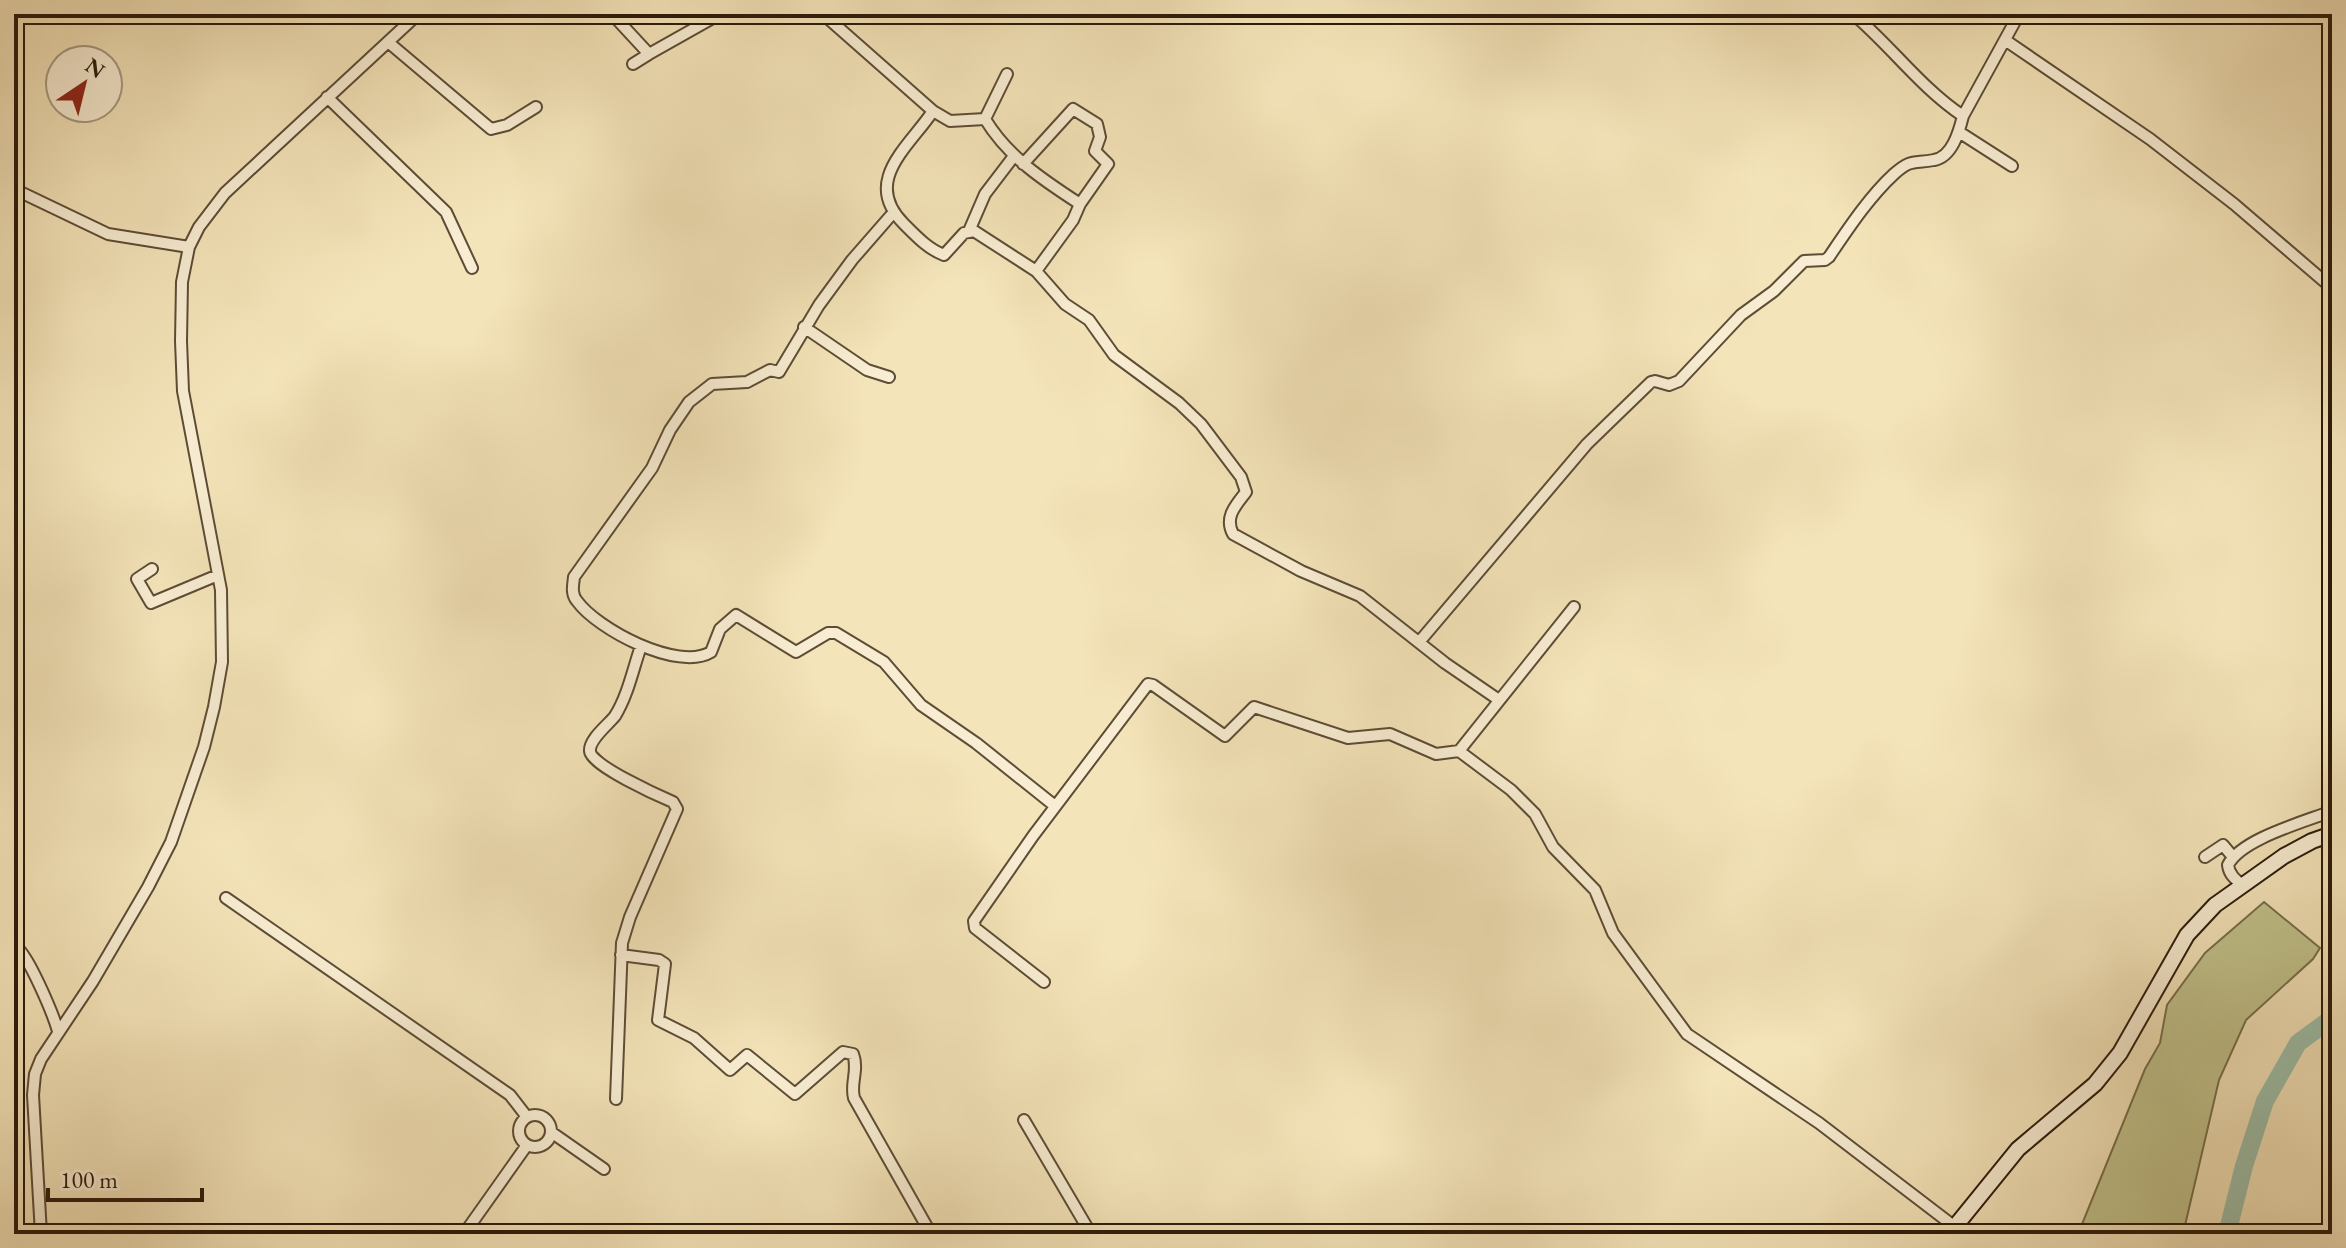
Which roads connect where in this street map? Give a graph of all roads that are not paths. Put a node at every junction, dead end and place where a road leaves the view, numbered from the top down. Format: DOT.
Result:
graph roads {
  1 [pos="418,14"];
  2 [pos="612,14"];
  3 [pos="720,14"];
  4 [pos="823,14"];
  5 [pos="1853,14"];
  6 [pos="2019,14"];
  7 [pos="2005,40"];
  8 [pos="388,42"];
  9 [pos="649,54"];
  10 [pos="633,64"];
  11 [pos="1007,74"];
  12 [pos="327,97"];
  13 [pos="536,107"];
  14 [pos="933,111"];
  15 [pos="1963,116"];
  16 [pos="985,119"];
  17 [pos="1959,132"];
  18 [pos="1019,160"];
  19 [pos="2012,166"];
  20 [pos="14,189"];
  21 [pos="1080,204"];
  22 [pos="893,213"];
  23 [pos="969,231"];
  24 [pos="189,247"];
  25 [pos="472,268"];
  26 [pos="1036,271"];
  27 [pos="2332,288"];
  28 [pos="804,327"];
  29 [pos="889,377"];
  30 [pos="152,569"];
  31 [pos="218,575"];
  32 [pos="1574,607"];
  33 [pos="1420,641"];
  34 [pos="641,646"];
  35 [pos="1499,700"];
  36 [pos="1459,751"];
  37 [pos="1055,806"];
  38 [pos="2332,811"];
  39 [pos="2332,834"];
  40 [pos="2205,857"];
  41 [pos="2233,857"];
  42 [pos="2244,886"];
  43 [pos="226,898"];
  44 [pos="14,945"];
  45 [pos="621,955"];
  46 [pos="1044,982"];
  47 [pos="58,1031"];
  48 [pos="14,1036"];
  49 [pos="18,1048"];
  50 [pos="616,1099"];
  51 [pos="527,1117"];
  52 [pos="1024,1120"];
  53 [pos="551,1132"];
  54 [pos="527,1145"];
  55 [pos="604,1169"];
  56 [pos="1952,1230"];
  57 [pos="41,1234"];
  58 [pos="464,1234"];
  59 [pos="931,1234"];
  60 [pos="1091,1234"];
  1 -- 8 [label="street"];
  2 -- 9 [label="street"];
  3 -- 9 [label="street"];
  4 -- 14 [label="street"];
  5 -- 15 [label="street"];
  6 -- 7 [label="street"];
  7 -- 15 [label="street"];
  7 -- 27 [label="street"];
  8 -- 12 [label="street"];
  8 -- 13 [label="street"];
  9 -- 10 [label="street"];
  11 -- 16 [label="street"];
  12 -- 24 [label="street"];
  12 -- 25 [label="street"];
  14 -- 16 [label="street"];
  14 -- 22 [label="street"];
  15 -- 17 [label="street"];
  16 -- 18 [label="street"];
  17 -- 19 [label="street"];
  17 -- 33 [label="street"];
  18 -- 21 [label="street"];
  18 -- 21 [label="street"];
  18 -- 23 [label="street"];
  20 -- 24 [label="street"];
  21 -- 26 [label="street"];
  22 -- 23 [label="street"];
  22 -- 28 [label="street"];
  23 -- 26 [label="street"];
  24 -- 31 [label="street"];
  26 -- 33 [label="street"];
  28 -- 29 [label="street"];
  28 -- 34 [label="street"];
  30 -- 31 [label="street"];
  31 -- 47 [label="street"];
  32 -- 35 [label="street"];
  33 -- 35 [label="street"];
  34 -- 37 [label="street"];
  34 -- 45 [label="street"];
  35 -- 36 [label="street"];
  36 -- 37 [label="street"];
  36 -- 56 [label="street"];
  37 -- 46 [label="street"];
  38 -- 41 [label="street"];
  39 -- 42 [label="street"];
  40 -- 41 [label="street"];
  41 -- 42 [label="street"];
  42 -- 56 [label="street"];
  43 -- 51 [label="street"];
  44 -- 47 [label="street"];
  45 -- 50 [label="street"];
  45 -- 59 [label="street"];
  47 -- 57 [label="street"];
  48 -- 49 [label="street"];
  51 -- 53 [label="street"];
  51 -- 54 [label="street"];
  52 -- 60 [label="street"];
  53 -- 54 [label="street"];
  53 -- 55 [label="street"];
  54 -- 58 [label="street"];
}
